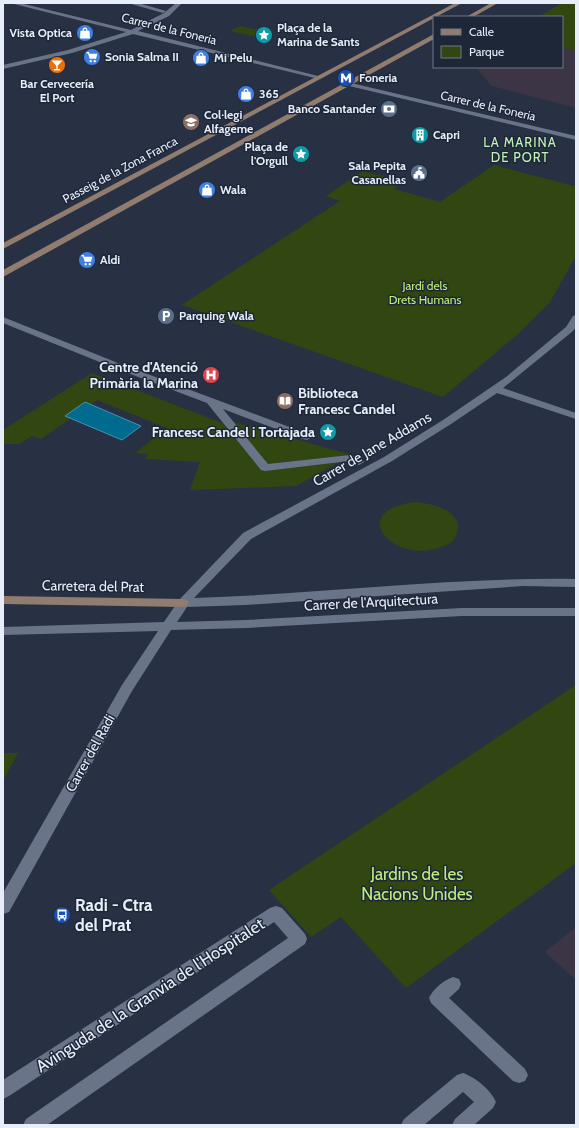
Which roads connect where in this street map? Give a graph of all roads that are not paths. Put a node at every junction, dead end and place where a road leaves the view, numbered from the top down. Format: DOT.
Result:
graph roads {
  1 [pos="13,3"];
  2 [pos="131,3"];
  3 [pos="179,3"];
  4 [pos="459,3"];
  5 [pos="495,3"];
  6 [pos="163,11"];
  7 [pos="434,16"];
  8 [pos="471,16"];
  9 [pos="433,17"];
  10 [pos="133,32"];
  11 [pos="433,37"];
  12 [pos="3,67"];
  13 [pos="319,77"];
  14 [pos="347,84"];
  15 [pos="576,138"];
  16 [pos="3,246"];
  17 [pos="3,274"];
  18 [pos="576,318"];
  19 [pos="3,320"];
  20 [pos="496,389"];
  21 [pos="210,400"];
  22 [pos="576,416"];
  23 [pos="307,437"];
  24 [pos="359,462"];
  25 [pos="576,583"];
  26 [pos="3,600"];
  27 [pos="183,603"];
  28 [pos="576,612"];
  29 [pos="168,625"];
  30 [pos="3,631"];
  31 [pos="3,907"];
  32 [pos="453,984"];
  33 [pos="519,1075"];
  34 [pos="3,1090"];
  35 [pos="32,1125"];
  36 [pos="410,1125"];
  37 [pos="460,1125"];
  1 -- 10 [label="street, Carrer de la Foneria"];
  2 -- 6 [label="street"];
  3 -- 10 [label="street"];
  4 -- 7 [label="main road, Passeig de la Zona Franca"];
  5 -- 8 [label="main road"];
  9 -- 13 [label="main road, Passeig de la Zona Franca"];
  10 -- 12 [label="street"];
  10 -- 13 [label="street, Carrer de la Foneria"];
  11 -- 14 [label="main road"];
  13 -- 14 [label="main road"];
  13 -- 16 [label="main road, Passeig de la Zona Franca"];
  14 -- 15 [label="street, Carrer de la Foneria"];
  14 -- 17 [label="main road"];
  18 -- 20 [label="street, Carrer de Jane Addams"];
  19 -- 21 [label="street"];
  20 -- 22 [label="street"];
  20 -- 27 [label="street, Carrer de Jane Addams"];
  21 -- 23 [label="street"];
  21 -- 24 [label="street"];
  25 -- 27 [label="street, Carrer de l'Arquitectura"];
  26 -- 27 [label="main road, Carretera del Prat"];
  27 -- 29 [label="street, Carrer del Radi"];
  28 -- 29 [label="street, Carrer de l'Arquitectura"];
  29 -- 30 [label="street"];
  29 -- 31 [label="street, Carrer del Radi"];
  32 -- 33 [label="street"];
  34 -- 35 [label="street, Avinguda de la Granvia de l'Hospitalet"];
  36 -- 37 [label="street"];
}
